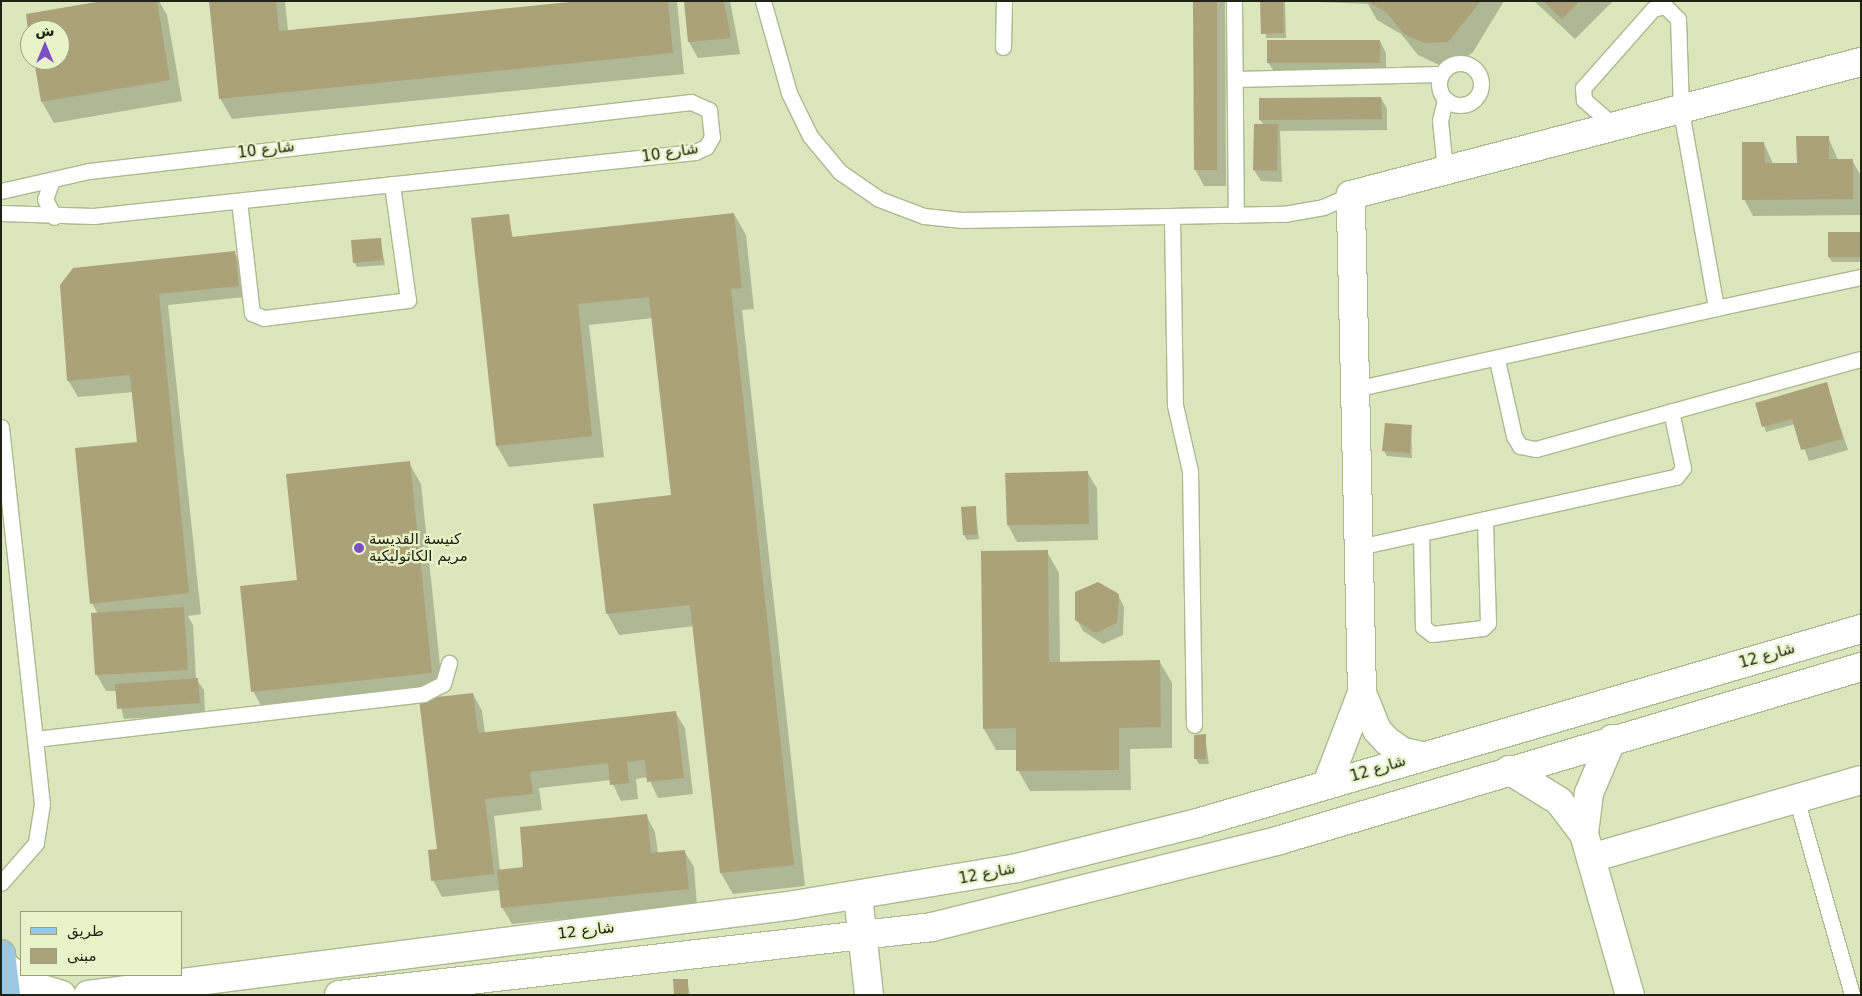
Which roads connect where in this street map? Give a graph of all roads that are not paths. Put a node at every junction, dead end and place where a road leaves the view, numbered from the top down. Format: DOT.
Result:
graph roads {
  1 [pos="763,1"];
  2 [pos="1004,1"];
  3 [pos="1234,1"];
  4 [pos="1003,47"];
  5 [pos="1861,62"];
  6 [pos="1441,74"];
  7 [pos="1235,79"];
  8 [pos="1445,99"];
  9 [pos="1681,111"];
  10 [pos="1614,126"];
  11 [pos="1445,169"];
  12 [pos="52,180"];
  13 [pos="392,184"];
  14 [pos="1,192"];
  15 [pos="1351,195"];
  16 [pos="240,201"];
  17 [pos="1,213"];
  18 [pos="1236,215"];
  19 [pos="54,217"];
  20 [pos="1172,217"];
  21 [pos="1861,277"];
  22 [pos="1716,308"];
  23 [pos="1861,359"];
  24 [pos="1497,360"];
  25 [pos="1355,389"];
  26 [pos="1671,411"];
  27 [pos="1,427"];
  28 [pos="1485,519"];
  29 [pos="1421,533"];
  30 [pos="1359,547"];
  31 [pos="1861,629"];
  32 [pos="449,663"];
  33 [pos="1861,667"];
  34 [pos="1362,693"];
  35 [pos="1548,719"];
  36 [pos="1194,725"];
  37 [pos="35,738"];
  38 [pos="1612,739"];
  39 [pos="1559,755"];
  40 [pos="1422,756"];
  41 [pos="1509,770"];
  42 [pos="1861,780"];
  43 [pos="1327,784"];
  44 [pos="1796,798"];
  45 [pos="1588,846"];
  46 [pos="1,883"];
  47 [pos="858,895"];
  48 [pos="864,938"];
  49 [pos="2,960"];
  50 [pos="6,995"];
  51 [pos="61,995"];
  52 [pos="88,995"];
  53 [pos="339,995"];
  54 [pos="869,995"];
  55 [pos="1630,995"];
  56 [pos="1852,995"];
  1 -- 20 [label="lane"];
  2 -- 4 [label="lane"];
  3 -- 7 [label="lane"];
  5 -- 9 [label="street"];
  6 -- 7 [label="lane"];
  6 -- 8 [label="lane"];
  6 -- 8 [label="lane"];
  7 -- 18 [label="lane"];
  8 -- 11 [label="lane"];
  9 -- 10 [label="street"];
  9 -- 10 [label="lane"];
  9 -- 22 [label="lane"];
  10 -- 11 [label="street"];
  11 -- 15 [label="street"];
  12 -- 13 [label="lane, شارع 10"];
  12 -- 14 [label="lane, شارع 10"];
  12 -- 19 [label="lane"];
  13 -- 16 [label="lane, شارع 10"];
  13 -- 16 [label="lane"];
  15 -- 18 [label="lane"];
  15 -- 25 [label="street"];
  16 -- 19 [label="lane, شارع 10"];
  17 -- 19 [label="lane, شارع 10"];
  18 -- 20 [label="lane"];
  20 -- 36 [label="lane"];
  21 -- 22 [label="lane"];
  22 -- 24 [label="lane"];
  23 -- 26 [label="lane"];
  24 -- 25 [label="lane"];
  24 -- 26 [label="lane"];
  25 -- 30 [label="street"];
  26 -- 28 [label="lane"];
  27 -- 37 [label="lane"];
  28 -- 29 [label="lane"];
  28 -- 29 [label="lane"];
  29 -- 30 [label="lane"];
  30 -- 34 [label="street"];
  31 -- 35 [label="street, شارع 12"];
  32 -- 37 [label="lane"];
  33 -- 38 [label="street"];
  34 -- 40 [label="street"];
  34 -- 43 [label="street"];
  35 -- 39 [label="street"];
  35 -- 40 [label="street, شارع 12"];
  37 -- 46 [label="lane"];
  38 -- 39 [label="street"];
  38 -- 45 [label="street"];
  39 -- 41 [label="street"];
  40 -- 43 [label="street, شارع 12"];
  41 -- 45 [label="street"];
  41 -- 48 [label="street"];
  42 -- 44 [label="street"];
  43 -- 47 [label="street, شارع 12"];
  44 -- 45 [label="street"];
  44 -- 56 [label="lane"];
  45 -- 55 [label="street"];
  47 -- 48 [label="street"];
  47 -- 52 [label="street, شارع 12"];
  48 -- 53 [label="street"];
  48 -- 54 [label="street"];
  49 -- 50 [label="main road"];
  49 -- 51 [label="street"];
}
